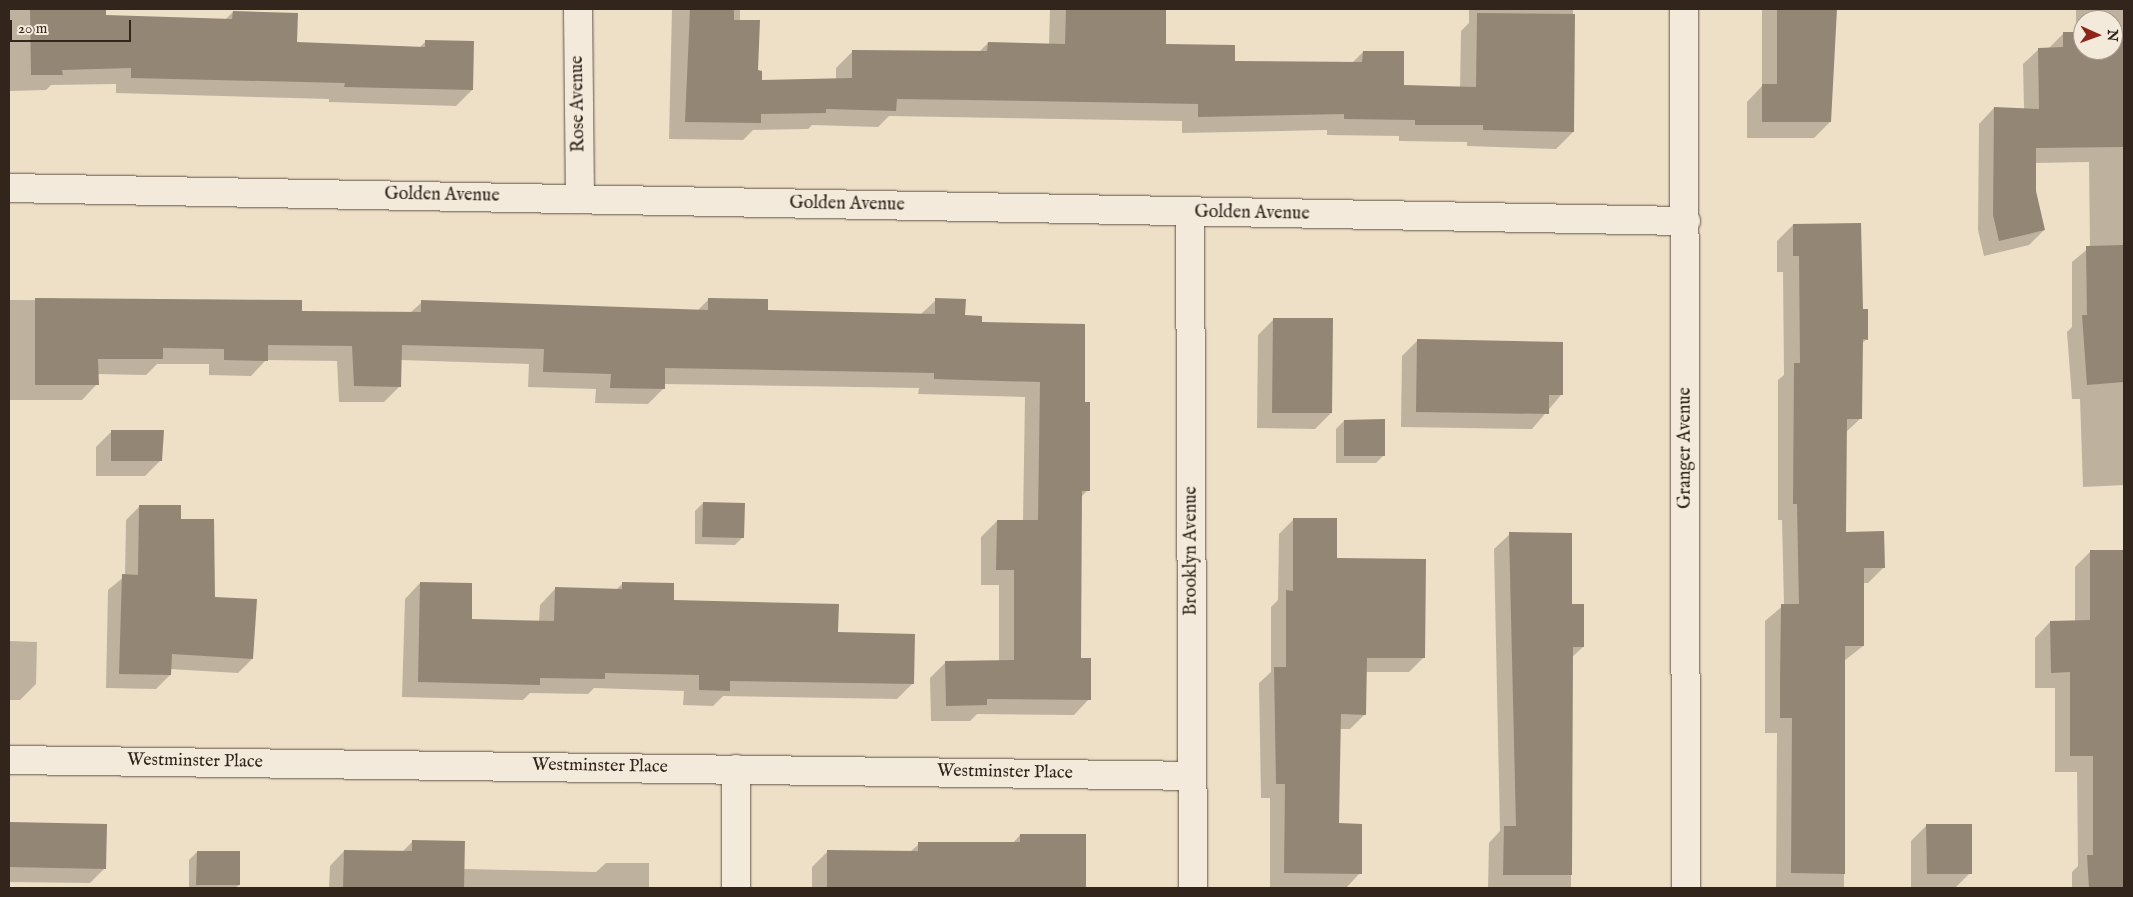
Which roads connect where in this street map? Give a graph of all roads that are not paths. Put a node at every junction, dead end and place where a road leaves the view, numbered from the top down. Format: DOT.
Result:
graph roads {
  1 [pos="578,9"];
  2 [pos="1684,9"];
  3 [pos="9,188"];
  4 [pos="580,199"];
  5 [pos="1190,213"];
  6 [pos="1686,221"];
  7 [pos="9,760"];
  8 [pos="736,769"];
  9 [pos="1192,776"];
  10 [pos="736,888"];
  11 [pos="1193,888"];
  12 [pos="1686,888"];
  1 -- 4 [label="street, Rose Avenue"];
  2 -- 6 [label="street, Granger Avenue"];
  3 -- 4 [label="street, Golden Avenue"];
  4 -- 5 [label="street, Golden Avenue"];
  5 -- 6 [label="street, Golden Avenue"];
  5 -- 9 [label="street, Brooklyn Avenue"];
  6 -- 12 [label="street, Granger Avenue"];
  7 -- 8 [label="street, Westminster Place"];
  8 -- 9 [label="street, Westminster Place"];
  8 -- 10 [label="street"];
  9 -- 11 [label="street, Brooklyn Avenue"];
}
